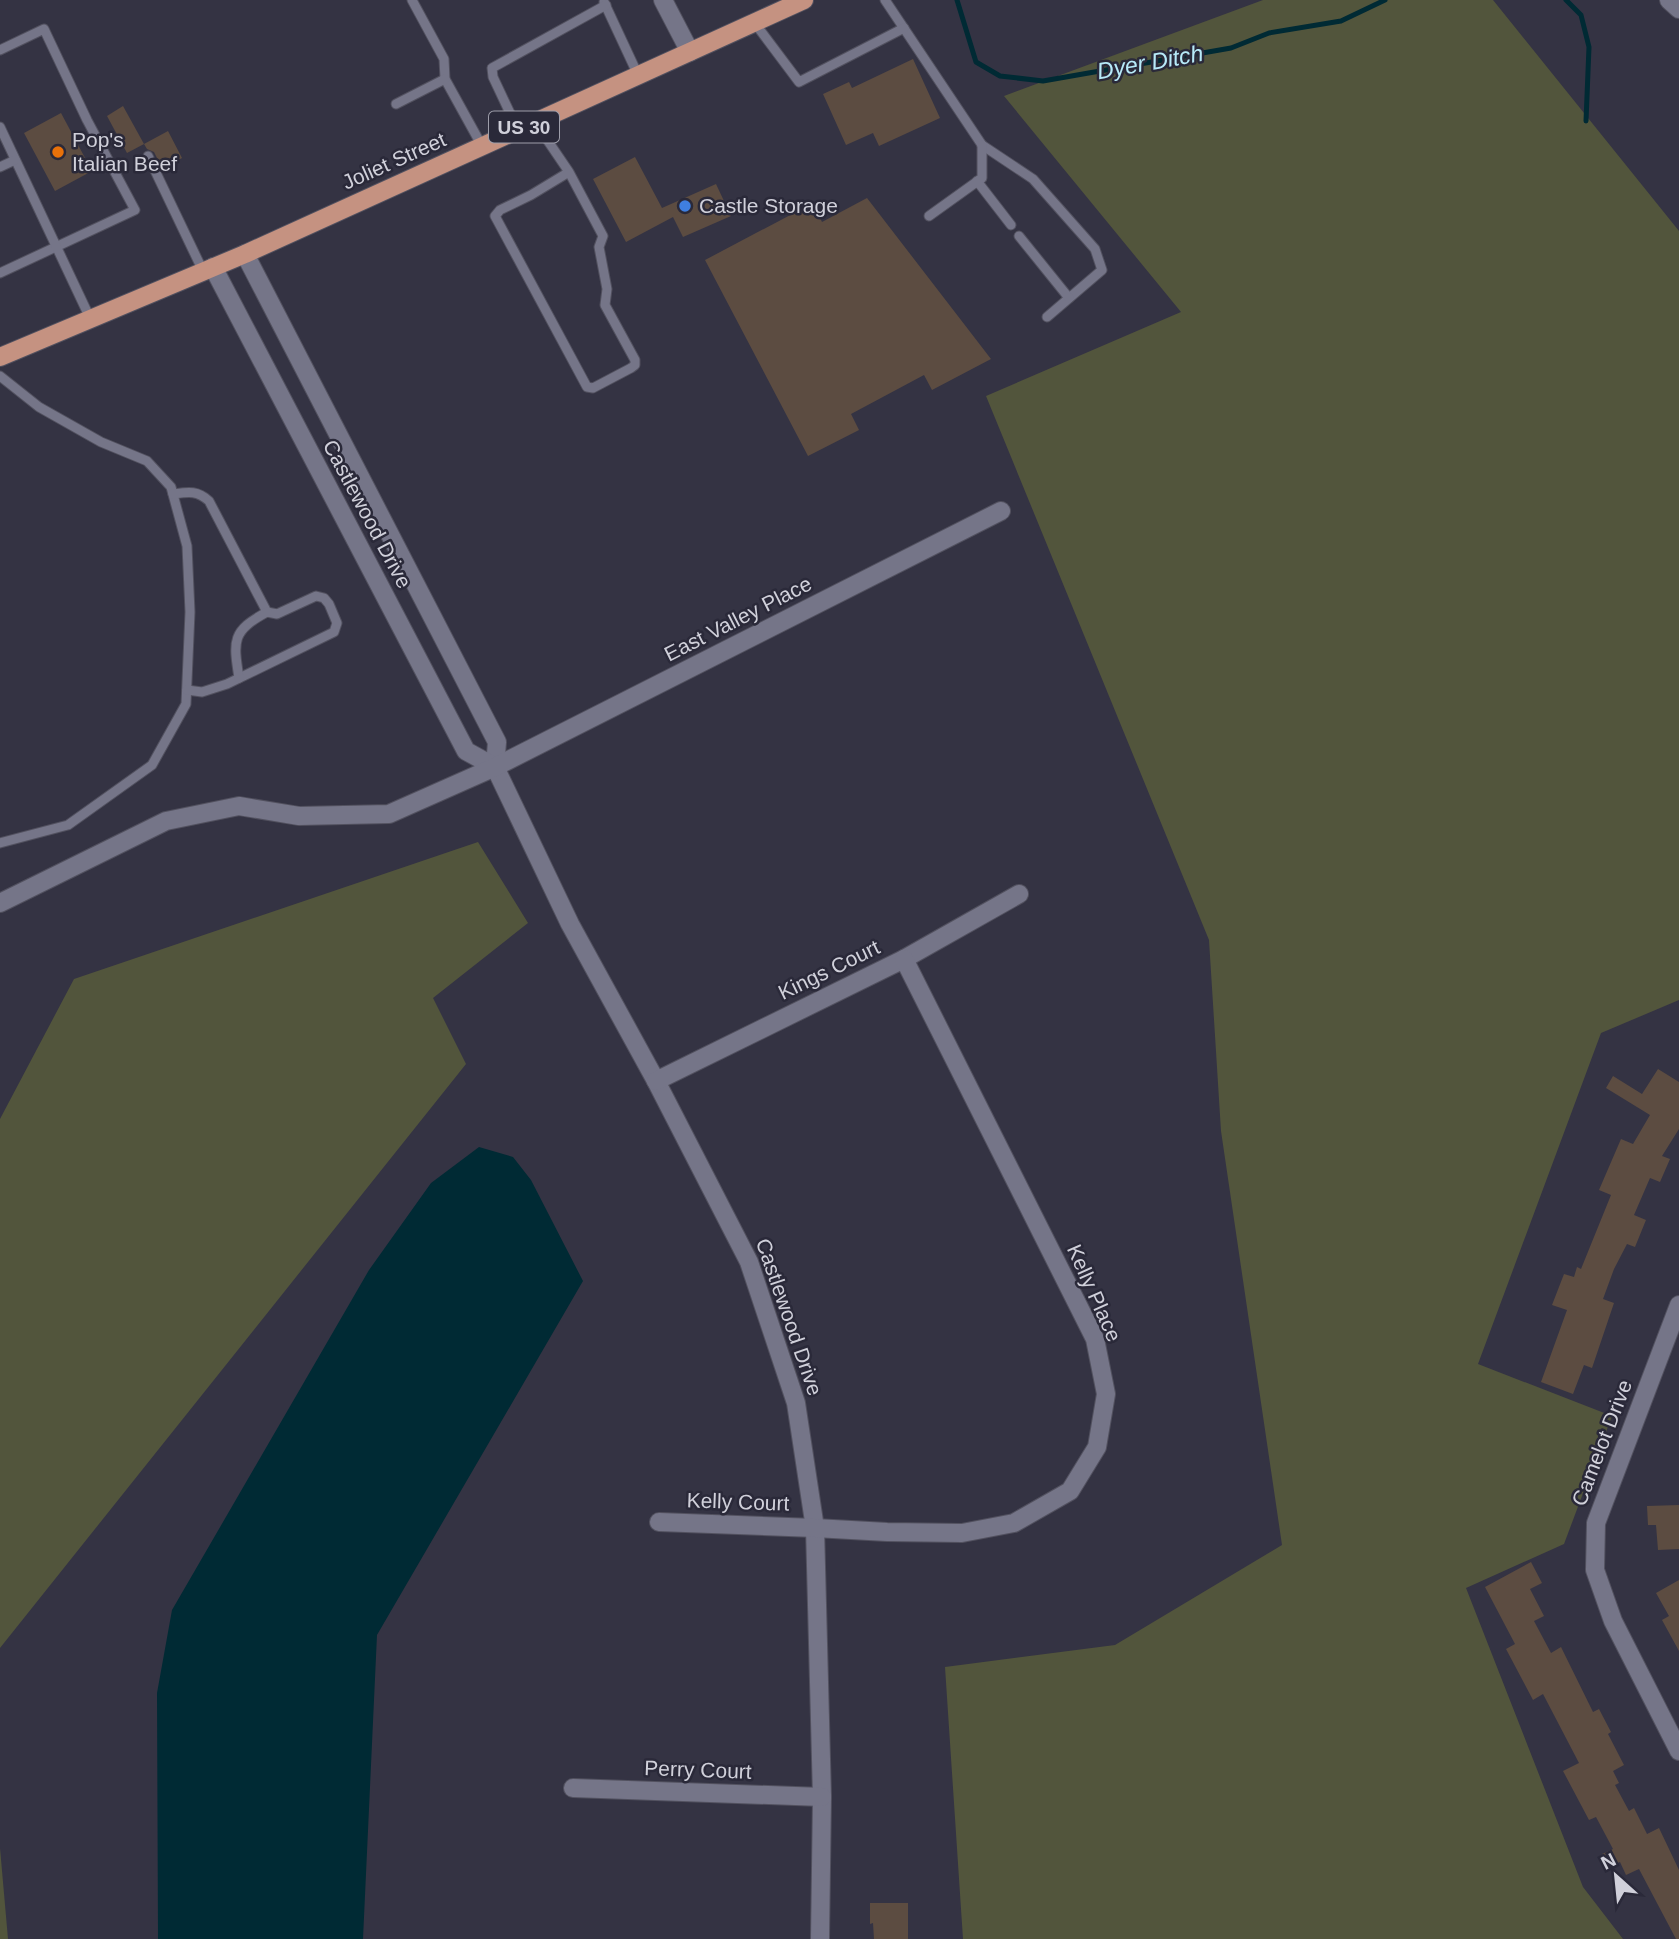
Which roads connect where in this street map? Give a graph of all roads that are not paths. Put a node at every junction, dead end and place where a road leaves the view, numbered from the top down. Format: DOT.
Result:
graph roads {
  1 [pos="412,0"];
  2 [pos="663,0"];
  3 [pos="804,0"];
  4 [pos="885,0"];
  5 [pos="1669,0"];
  6 [pos="604,3"];
  7 [pos="1679,9"];
  8 [pos="754,22"];
  9 [pos="904,28"];
  10 [pos="0,50"];
  11 [pos="690,52"];
  12 [pos="638,75"];
  13 [pos="445,79"];
  14 [pos="396,104"];
  15 [pos="535,122"];
  16 [pos="0,127"];
  17 [pos="518,130"];
  18 [pos="982,145"];
  19 [pos="482,146"];
  20 [pos="148,156"];
  21 [pos="15,160"];
  22 [pos="0,167"];
  23 [pos="569,172"];
  24 [pos="977,181"];
  25 [pos="929,216"];
  26 [pos="1011,225"];
  27 [pos="1019,236"];
  28 [pos="57,248"];
  29 [pos="245,254"];
  30 [pos="208,269"];
  31 [pos="0,273"];
  32 [pos="1069,298"];
  33 [pos="1047,317"];
  34 [pos="90,318"];
  35 [pos="0,357"];
  36 [pos="0,376"];
  37 [pos="173,494"];
  38 [pos="1001,511"];
  39 [pos="267,612"];
  40 [pos="239,678"];
  41 [pos="187,690"];
  42 [pos="495,768"];
  43 [pos="0,843"];
  44 [pos="1019,894"];
  45 [pos="0,903"];
  46 [pos="904,958"];
  47 [pos="656,1081"];
  48 [pos="1679,1305"];
  49 [pos="659,1522"];
  50 [pos="815,1528"];
  51 [pos="1679,1751"];
  52 [pos="573,1788"];
  53 [pos="822,1797"];
  54 [pos="820,1939"];
  1 -- 13 [label="lane"];
  2 -- 11 [label="street"];
  3 -- 8 [label="main road, Joliet Street / US 30"];
  4 -- 9 [label="lane"];
  5 -- 7 [label="street"];
  6 -- 12 [label="lane"];
  6 -- 17 [label="lane"];
  8 -- 9 [label="lane"];
  8 -- 11 [label="main road, Joliet Street / US 30"];
  9 -- 18 [label="lane"];
  10 -- 28 [label="lane"];
  11 -- 12 [label="main road, Joliet Street / US 30"];
  12 -- 15 [label="main road, Joliet Street / US 30"];
  13 -- 14 [label="lane"];
  13 -- 19 [label="lane"];
  15 -- 17 [label="main road, Joliet Street / US 30"];
  15 -- 23 [label="lane"];
  16 -- 21 [label="lane"];
  17 -- 19 [label="main road, Joliet Street / US 30"];
  18 -- 24 [label="lane"];
  18 -- 32 [label="lane"];
  19 -- 29 [label="main road, Joliet Street / US 30"];
  20 -- 30 [label="lane"];
  21 -- 22 [label="lane"];
  21 -- 28 [label="lane"];
  23 -- 23 [label="lane"];
  24 -- 25 [label="lane"];
  24 -- 26 [label="lane"];
  27 -- 32 [label="lane"];
  28 -- 31 [label="lane"];
  28 -- 34 [label="lane"];
  29 -- 30 [label="main road, Joliet Street / US 30"];
  29 -- 42 [label="street, Castlewood Drive"];
  30 -- 34 [label="main road, Joliet Street / US 30"];
  30 -- 42 [label="street, Castlewood Drive"];
  32 -- 33 [label="lane"];
  34 -- 35 [label="main road, Joliet Street / US 30"];
  36 -- 37 [label="lane"];
  37 -- 39 [label="lane"];
  37 -- 41 [label="lane"];
  38 -- 42 [label="street, East Valley Place"];
  39 -- 40 [label="lane"];
  39 -- 40 [label="lane"];
  40 -- 41 [label="lane"];
  41 -- 43 [label="lane"];
  42 -- 45 [label="street, East Valley Place"];
  42 -- 47 [label="street, Castlewood Drive"];
  44 -- 46 [label="street, Kings Court"];
  46 -- 47 [label="street, Kings Court"];
  46 -- 50 [label="street, Kelly Place"];
  47 -- 50 [label="street, Castlewood Drive"];
  48 -- 51 [label="street, Camelot Drive"];
  49 -- 50 [label="street, Kelly Court"];
  50 -- 53 [label="street, Castlewood Drive"];
  52 -- 53 [label="street, Perry Court"];
  53 -- 54 [label="street, Castlewood Drive"];
}
